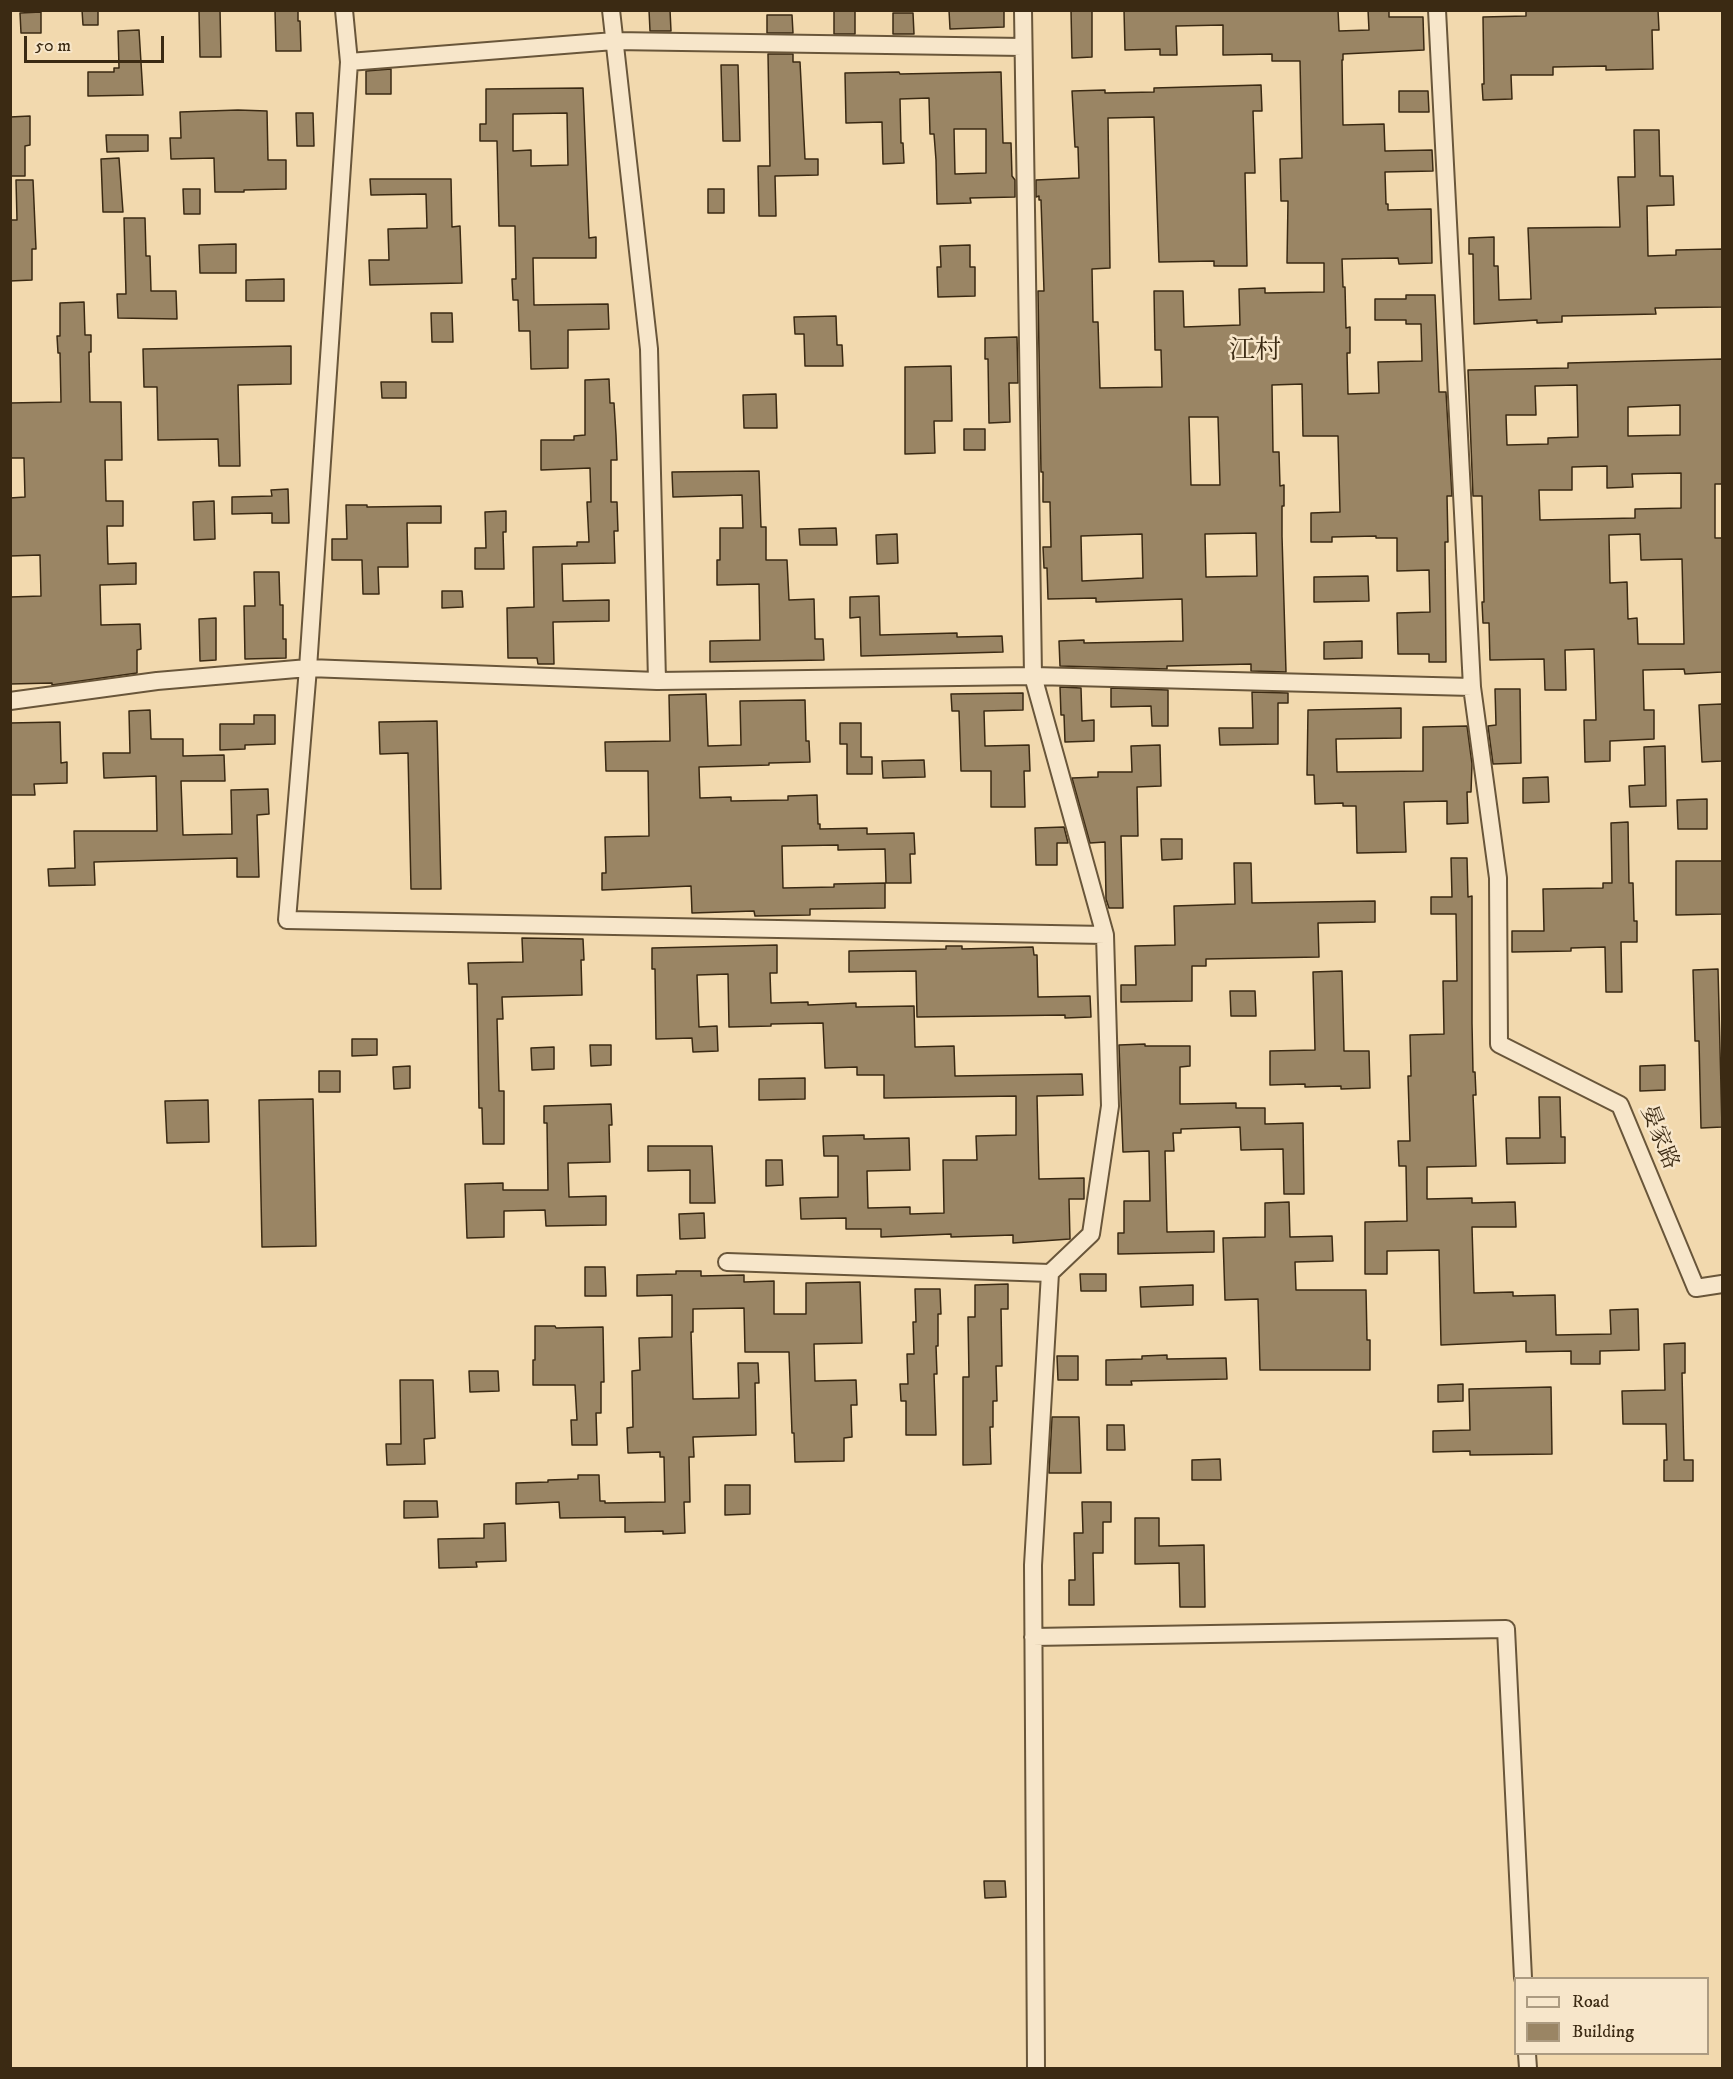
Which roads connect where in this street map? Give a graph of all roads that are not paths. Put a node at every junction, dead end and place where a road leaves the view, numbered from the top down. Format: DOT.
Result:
graph roads {
  1 [pos="344,10"];
  2 [pos="611,10"];
  3 [pos="1023,10"];
  4 [pos="1437,10"];
  5 [pos="614,41"];
  6 [pos="1023,47"];
  7 [pos="349,62"];
  8 [pos="308,668"];
  9 [pos="1033,676"];
  10 [pos="657,681"];
  11 [pos="1472,687"];
  12 [pos="10,701"];
  13 [pos="1105,935"];
  14 [pos="727,1262"];
  15 [pos="1050,1273"];
  16 [pos="1722,1284"];
  17 [pos="1033,1637"];
  18 [pos="1523,1977"];
  19 [pos="1036,2068"];
  1 -- 7 [label="street"];
  2 -- 5 [label="street"];
  3 -- 6 [label="street"];
  4 -- 11 [label="street"];
  5 -- 6 [label="street"];
  5 -- 7 [label="street"];
  5 -- 10 [label="street"];
  6 -- 9 [label="street"];
  7 -- 8 [label="street"];
  8 -- 10 [label="street"];
  8 -- 12 [label="street"];
  8 -- 13 [label="street"];
  9 -- 10 [label="street"];
  9 -- 11 [label="street"];
  9 -- 13 [label="street"];
  11 -- 16 [label="street, 晏家路"];
  13 -- 15 [label="street"];
  14 -- 15 [label="street"];
  15 -- 17 [label="street"];
  17 -- 18 [label="street"];
  17 -- 19 [label="street"];
}
